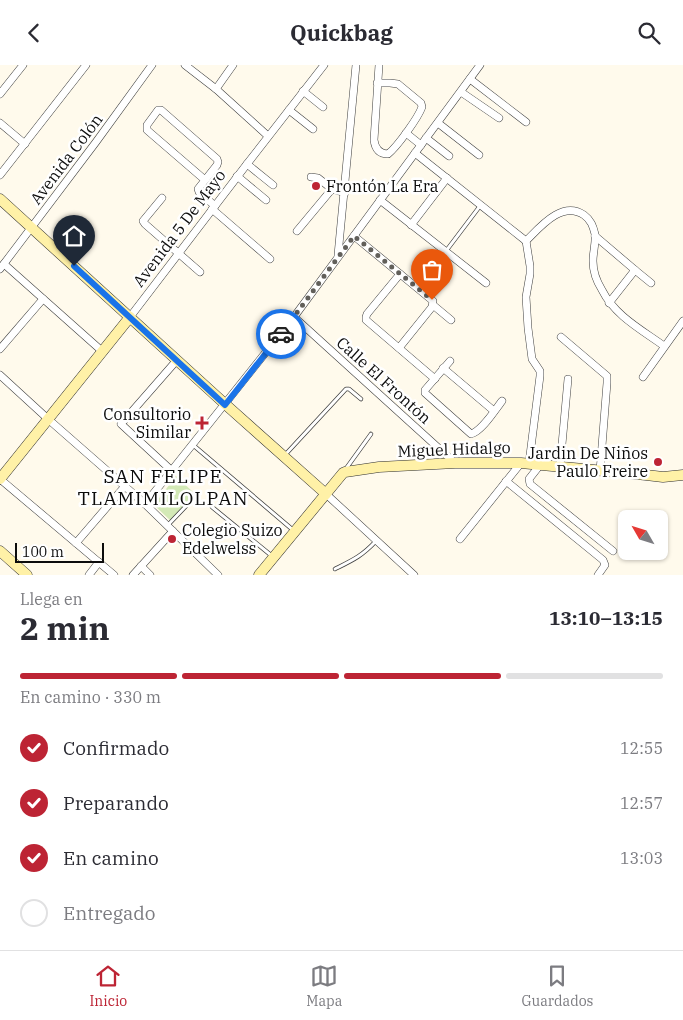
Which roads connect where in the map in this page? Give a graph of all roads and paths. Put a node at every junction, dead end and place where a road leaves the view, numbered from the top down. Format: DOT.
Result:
graph roads {
  1 [pos="23,65"];
  2 [pos="86,65"];
  3 [pos="152,65"];
  4 [pos="185,65"];
  5 [pos="233,65"];
  6 [pos="324,65"];
  7 [pos="356,65"];
  8 [pos="379,65"];
  9 [pos="478,66"];
  10 [pos="470,79"];
  11 [pos="377,83"];
  12 [pos="216,89"];
  13 [pos="303,91"];
  14 [pos="461,92"];
  15 [pos="0,94"];
  16 [pos="322,107"];
  17 [pos="289,110"];
  18 [pos="500,118"];
  19 [pos="526,122"];
  20 [pos="0,123"];
  21 [pos="438,123"];
  22 [pos="313,129"];
  23 [pos="406,133"];
  24 [pos="268,136"];
  25 [pos="426,138"];
  26 [pos="25,144"];
  27 [pos="421,145"];
  28 [pos="415,153"];
  29 [pos="479,155"];
  30 [pos="449,157"];
  31 [pos="247,164"];
  32 [pos="0,175"];
  33 [pos="237,176"];
  34 [pos="311,177"];
  35 [pos="447,178"];
  36 [pos="205,179"];
  37 [pos="273,185"];
  38 [pos="332,189"];
  39 [pos="344,193"];
  40 [pos="162,198"];
  41 [pos="0,199"];
  42 [pos="266,199"];
  43 [pos="380,200"];
  44 [pos="481,205"];
  45 [pos="214,207"];
  46 [pos="411,225"];
  47 [pos="32,227"];
  48 [pos="297,231"];
  49 [pos="354,236"];
  50 [pos="595,236"];
  51 [pos="526,241"];
  52 [pos="445,251"];
  53 [pos="178,253"];
  54 [pos="338,256"];
  55 [pos="270,259"];
  56 [pos="2,266"];
  57 [pos="200,271"];
  58 [pos="635,271"];
  59 [pos="400,274"];
  60 [pos="486,283"];
  61 [pos="651,283"];
  62 [pos="43,299"];
  63 [pos="433,302"];
  64 [pos="610,303"];
  65 [pos="130,317"];
  66 [pos="294,317"];
  67 [pos="451,320"];
  68 [pos="683,321"];
  69 [pos="561,337"];
  70 [pos="664,346"];
  71 [pos="398,348"];
  72 [pos="0,349"];
  73 [pos="103,352"];
  74 [pos="177,361"];
  75 [pos="450,361"];
  76 [pos="443,368"];
  77 [pos="0,375"];
  78 [pos="643,377"];
  79 [pos="435,379"];
  80 [pos="568,379"];
  81 [pos="361,399"];
  82 [pos="502,401"];
  83 [pos="225,405"];
  84 [pos="494,411"];
  85 [pos="48,419"];
  86 [pos="371,434"];
  87 [pos="192,445"];
  88 [pos="284,456"];
  89 [pos="455,463"];
  90 [pos="530,463"];
  91 [pos="560,466"];
  92 [pos="172,471"];
  93 [pos="600,471"];
  94 [pos="343,473"];
  95 [pos="683,475"];
  96 [pos="0,479"];
  97 [pos="506,481"];
  98 [pos="125,486"];
  99 [pos="326,494"];
  100 [pos="145,504"];
  101 [pos="187,505"];
  102 [pos="212,507"];
  103 [pos="167,526"];
  104 [pos="173,531"];
  105 [pos="295,532"];
  106 [pos="460,539"];
  107 [pos="376,540"];
  108 [pos="76,543"];
  109 [pos="0,551"];
  110 [pos="613,551"];
  111 [pos="274,557"];
  112 [pos="99,562"];
  113 [pos="141,566"];
  114 [pos="334,569"];
  115 [pos="27,575"];
  116 [pos="90,575"];
  117 [pos="114,575"];
  118 [pos="133,575"];
  119 [pos="150,575"];
  120 [pos="218,575"];
  121 [pos="259,575"];
  122 [pos="414,575"];
  123 [pos="598,575"];
  1 -- 15 [label="street"];
  2 -- 26 [label="street"];
  3 -- 47 [label="street, Avenida Colón"];
  4 -- 12 [label="street"];
  5 -- 12 [label="street"];
  6 -- 13 [label="street, Avenida 5 De Mayo"];
  7 -- 39 [label="street"];
  8 -- 11 [label="street"];
  9 -- 10 [label="street"];
  10 -- 14 [label="street"];
  10 -- 19 [label="street"];
  11 -- 23 [label="street"];
  11 -- 23 [label="street"];
  12 -- 24 [label="street"];
  13 -- 16 [label="street"];
  13 -- 17 [label="street, Avenida 5 De Mayo"];
  14 -- 18 [label="street"];
  14 -- 21 [label="street"];
  17 -- 22 [label="street"];
  17 -- 24 [label="street, Avenida 5 De Mayo"];
  20 -- 26 [label="street"];
  21 -- 25 [label="street"];
  21 -- 29 [label="street"];
  23 -- 27 [label="street"];
  24 -- 31 [label="street, Avenida 5 De Mayo"];
  25 -- 27 [label="street"];
  25 -- 30 [label="street"];
  26 -- 32 [label="street"];
  27 -- 28 [label="street"];
  28 -- 35 [label="street"];
  28 -- 43 [label="street"];
  31 -- 33 [label="street, Avenida 5 De Mayo"];
  31 -- 37 [label="street"];
  33 -- 42 [label="street"];
  33 -- 45 [label="street, Avenida 5 De Mayo"];
  34 -- 38 [label="street"];
  35 -- 44 [label="street"];
  35 -- 46 [label="street"];
  36 -- 36 [label="street"];
  36 -- 45 [label="street"];
  38 -- 39 [label="street"];
  38 -- 48 [label="street"];
  39 -- 54 [label="street"];
  40 -- 53 [label="street"];
  41 -- 47 [label="main road"];
  43 -- 46 [label="street"];
  43 -- 49 [label="street"];
  44 -- 51 [label="street"];
  44 -- 52 [label="lane"];
  45 -- 53 [label="street, Avenida 5 De Mayo"];
  45 -- 55 [label="street"];
  46 -- 52 [label="street"];
  47 -- 56 [label="street, Avenida Colón"];
  47 -- 65 [label="main road"];
  49 -- 54 [label="street"];
  49 -- 59 [label="street"];
  50 -- 51 [label="street"];
  50 -- 58 [label="street"];
  50 -- 64 [label="street"];
  51 -- 90 [label="street"];
  52 -- 60 [label="street"];
  53 -- 57 [label="street"];
  53 -- 65 [label="street, Avenida 5 De Mayo"];
  54 -- 66 [label="street"];
  56 -- 62 [label="street"];
  58 -- 61 [label="street"];
  58 -- 64 [label="street"];
  59 -- 63 [label="street"];
  59 -- 71 [label="street"];
  62 -- 72 [label="street"];
  62 -- 73 [label="street"];
  63 -- 67 [label="street"];
  63 -- 71 [label="street"];
  64 -- 70 [label="street"];
  65 -- 73 [label="main road, Avenida 5 De Mayo"];
  65 -- 74 [label="main road"];
  66 -- 83 [label="street"];
  66 -- 89 [label="street, Calle El Frontón"];
  68 -- 70 [label="street"];
  69 -- 93 [label="street"];
  70 -- 78 [label="street"];
  71 -- 79 [label="street"];
  73 -- 85 [label="main road, Avenida 5 De Mayo"];
  74 -- 83 [label="main road"];
  74 -- 92 [label="street"];
  75 -- 76 [label="street"];
  76 -- 79 [label="street"];
  76 -- 84 [label="street"];
  77 -- 85 [label="street"];
  79 -- 84 [label="street"];
  80 -- 91 [label="street"];
  81 -- 88 [label="lane"];
  82 -- 84 [label="street"];
  83 -- 87 [label="street"];
  83 -- 88 [label="main road"];
  85 -- 96 [label="main road, Avenida 5 De Mayo"];
  85 -- 98 [label="street"];
  86 -- 94 [label="lane"];
  87 -- 92 [label="street"];
  87 -- 105 [label="lane"];
  88 -- 99 [label="main road"];
  89 -- 90 [label="main road, Miguel Hidalgo"];
  89 -- 94 [label="main road, Miguel Hidalgo"];
  90 -- 91 [label="main road, Miguel Hidalgo"];
  90 -- 97 [label="street"];
  90 -- 110 [label="street"];
  91 -- 93 [label="main road, Miguel Hidalgo"];
  92 -- 100 [label="street"];
  93 -- 95 [label="main road, Miguel Hidalgo"];
  94 -- 99 [label="main road"];
  96 -- 108 [label="street"];
  97 -- 106 [label="street"];
  97 -- 123 [label="street"];
  98 -- 100 [label="street"];
  98 -- 108 [label="street"];
  99 -- 105 [label="main road"];
  99 -- 107 [label="street"];
  100 -- 103 [label="street"];
  101 -- 103 [label="lane"];
  102 -- 111 [label="lane"];
  103 -- 104 [label="street"];
  104 -- 113 [label="street"];
  104 -- 120 [label="street"];
  105 -- 111 [label="main road"];
  107 -- 114 [label="lane"];
  107 -- 122 [label="street"];
  108 -- 112 [label="street"];
  109 -- 115 [label="main road"];
  111 -- 121 [label="main road"];
  112 -- 116 [label="street"];
  112 -- 117 [label="street"];
  113 -- 118 [label="street"];
  113 -- 119 [label="street"];
}
